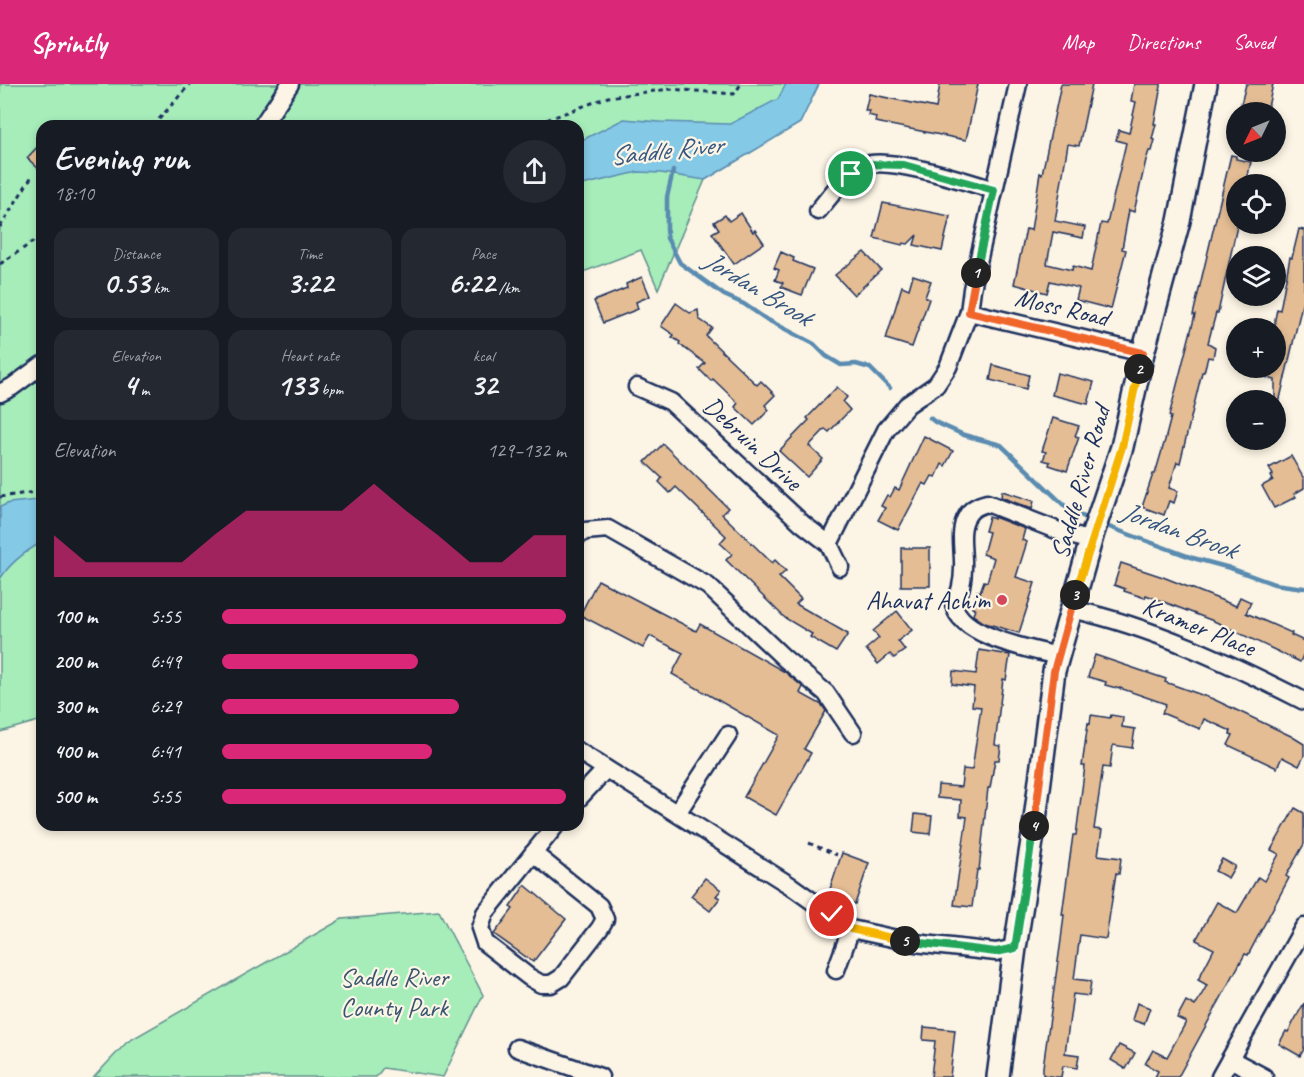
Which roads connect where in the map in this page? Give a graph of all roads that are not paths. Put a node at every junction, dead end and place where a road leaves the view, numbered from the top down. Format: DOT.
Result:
graph roads {
  1 [pos="1018,84"];
  2 [pos="1206,84"];
  3 [pos="284,88"];
  4 [pos="265,120"];
  5 [pos="994,190"];
  6 [pos="818,211"];
  7 [pos="969,312"];
  8 [pos="1143,353"];
  9 [pos="36,369"];
  10 [pos="637,387"];
  11 [pos="0,393"];
  12 [pos="584,532"];
  13 [pos="1092,537"];
  14 [pos="829,544"];
  15 [pos="840,567"];
  16 [pos="1071,609"];
  17 [pos="1058,656"];
  18 [pos="1304,701"];
  19 [pos="853,733"];
  20 [pos="728,735"];
  21 [pos="584,755"];
  22 [pos="606,769"];
  23 [pos="584,793"];
  24 [pos="677,813"];
  25 [pos="551,831"];
  26 [pos="533,853"];
  27 [pos="1304,927"];
  28 [pos="851,929"];
  29 [pos="1015,948"];
  30 [pos="836,970"];
  31 [pos="517,1048"];
  32 [pos="1230,1059"];
  33 [pos="600,1077"];
  34 [pos="998,1077"];
  35 [pos="1220,1077"];
  36 [pos="1264,1077"];
  1 -- 5 [label="street"];
  2 -- 8 [label="main road, Saddle River Road"];
  3 -- 4 [label="street"];
  5 -- 6 [label="street"];
  5 -- 7 [label="street"];
  7 -- 8 [label="street, Moss Road"];
  7 -- 14 [label="street"];
  8 -- 13 [label="main road, Saddle River Road"];
  9 -- 11 [label="street"];
  10 -- 14 [label="street, Debruin Drive"];
  12 -- 19 [label="street"];
  13 -- 16 [label="main road, Saddle River Road"];
  13 -- 17 [label="street"];
  14 -- 15 [label="street"];
  16 -- 17 [label="main road, Saddle River Road"];
  16 -- 18 [label="street, Kramer Place"];
  17 -- 29 [label="main road, Saddle River Road"];
  20 -- 24 [label="street"];
  21 -- 22 [label="street"];
  22 -- 23 [label="street"];
  22 -- 24 [label="street"];
  24 -- 28 [label="street"];
  25 -- 26 [label="street"];
  26 -- 26 [label="street"];
  27 -- 32 [label="street"];
  28 -- 29 [label="street"];
  28 -- 30 [label="street"];
  29 -- 34 [label="main road, Saddle River Road"];
  31 -- 33 [label="street"];
  32 -- 35 [label="street"];
  32 -- 36 [label="street"];
}
